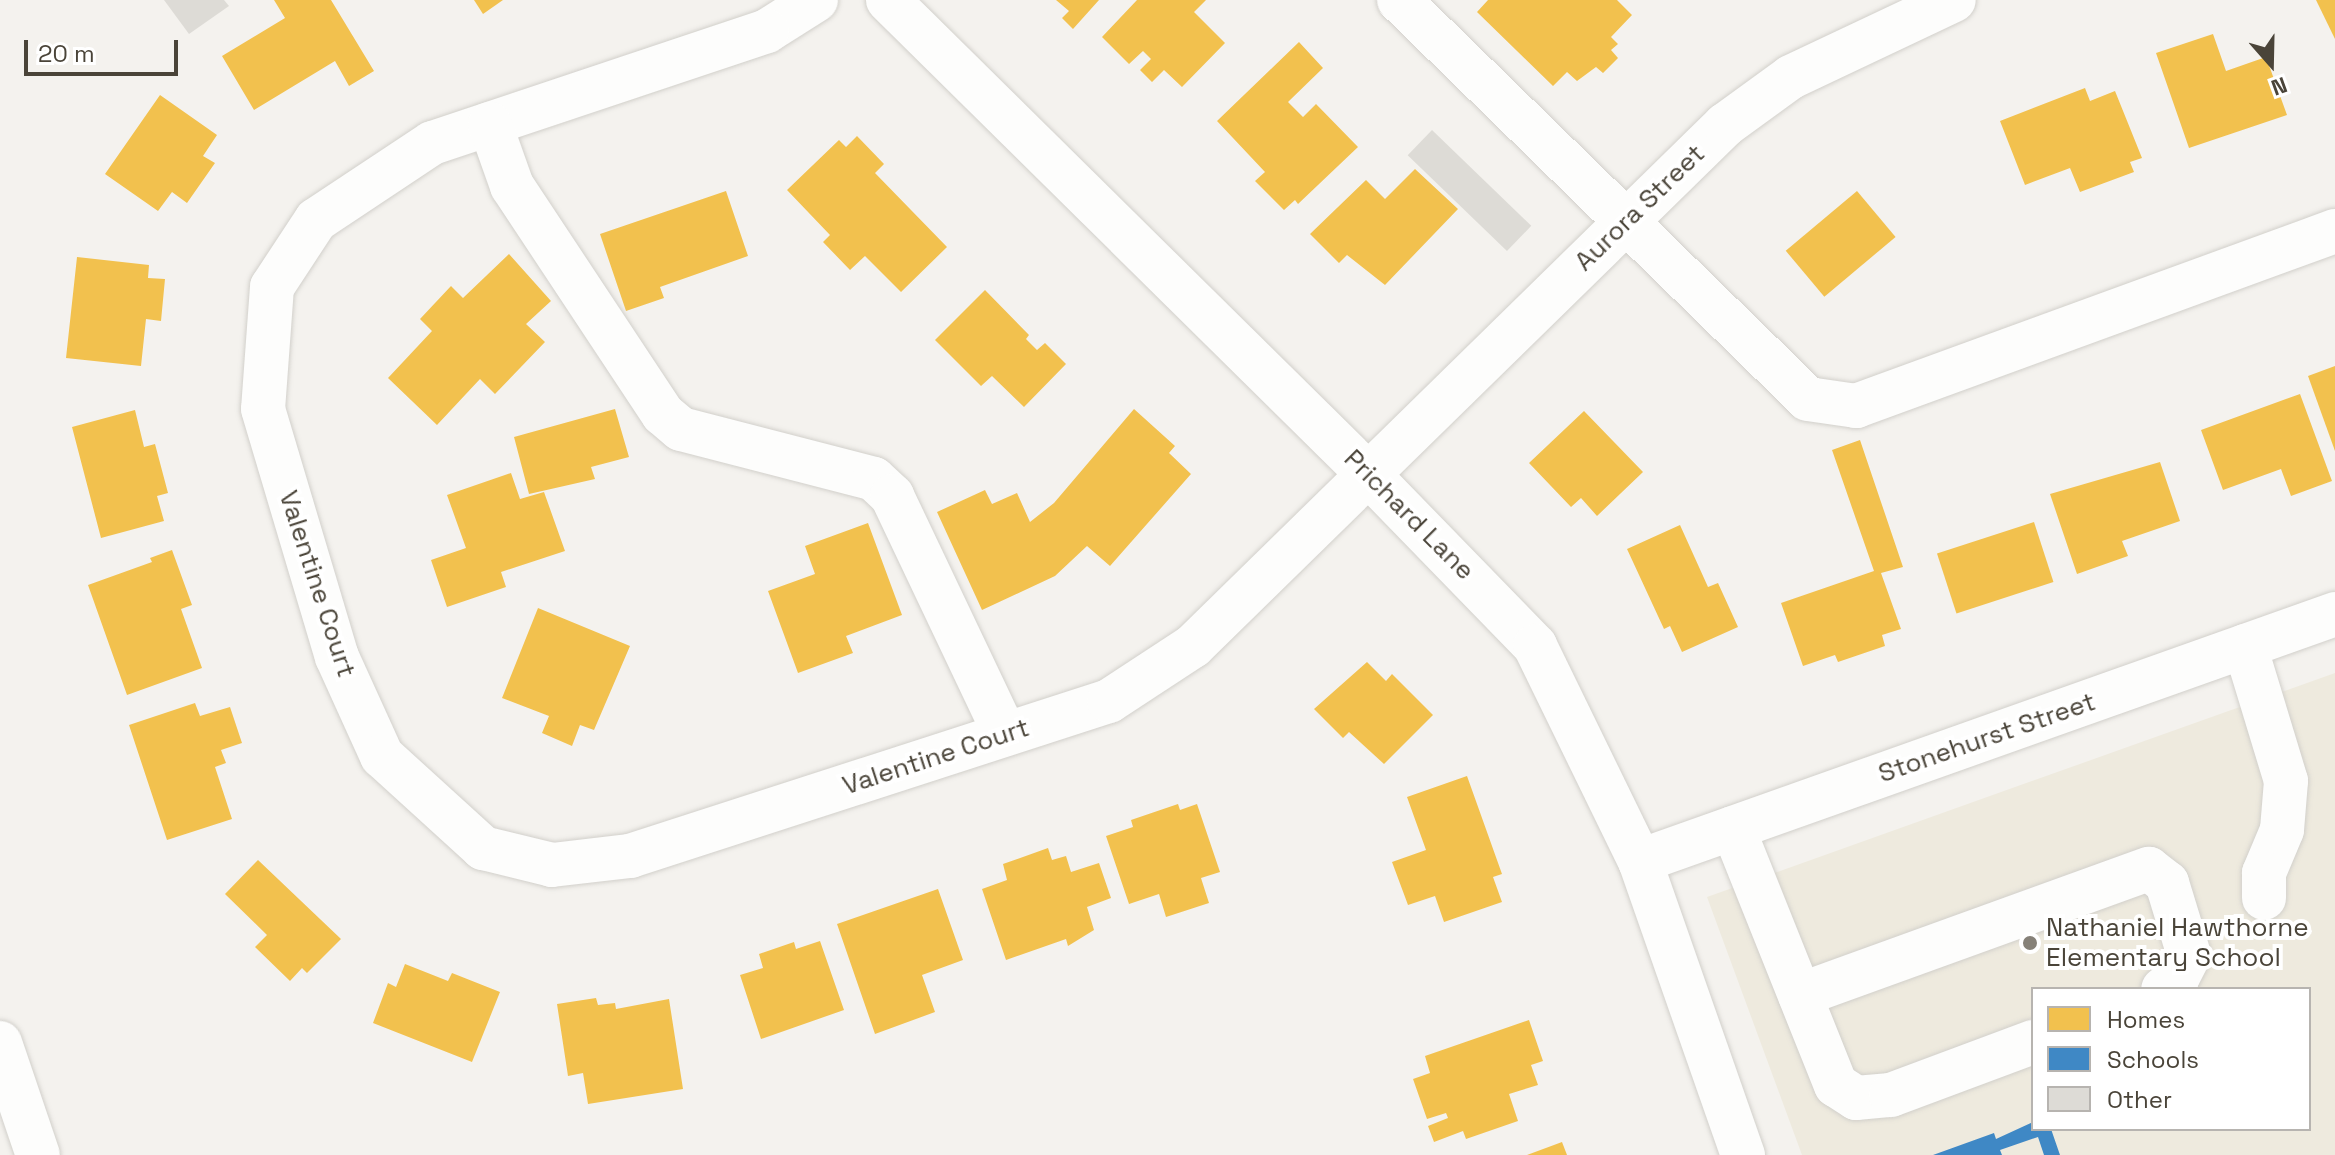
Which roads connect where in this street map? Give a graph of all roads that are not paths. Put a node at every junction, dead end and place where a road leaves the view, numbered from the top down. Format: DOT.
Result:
graph roads {
  1 [pos="816,0"];
  2 [pos="888,0"];
  3 [pos="1399,0"];
  4 [pos="1954,0"];
  5 [pos="490,124"];
  6 [pos="1627,220"];
  7 [pos="2335,231"];
  8 [pos="1368,474"];
  9 [pos="2335,614"];
  10 [pos="2245,646"];
  11 [pos="1005,734"];
  12 [pos="1733,828"];
  13 [pos="1640,861"];
  14 [pos="2264,898"];
  15 [pos="2166,987"];
  16 [pos="1800,995"];
  17 [pos="0,1043"];
  18 [pos="2031,1043"];
  19 [pos="38,1155"];
  20 [pos="1743,1155"];
  1 -- 5 [label="street, Valentine Court"];
  2 -- 8 [label="street, Prichard Lane"];
  3 -- 6 [label="street"];
  4 -- 6 [label="street, Aurora Street"];
  5 -- 11 [label="street"];
  5 -- 11 [label="street, Valentine Court"];
  6 -- 7 [label="street"];
  6 -- 8 [label="street, Aurora Street"];
  8 -- 11 [label="street, Valentine Court"];
  8 -- 13 [label="street, Prichard Lane"];
  9 -- 10 [label="street, Stonehurst Street"];
  10 -- 12 [label="street, Stonehurst Street"];
  10 -- 14 [label="street"];
  12 -- 13 [label="street, Stonehurst Street"];
  12 -- 16 [label="street"];
  13 -- 20 [label="street, Prichard Lane"];
  15 -- 16 [label="street"];
  16 -- 18 [label="street"];
  17 -- 19 [label="street"];
}
